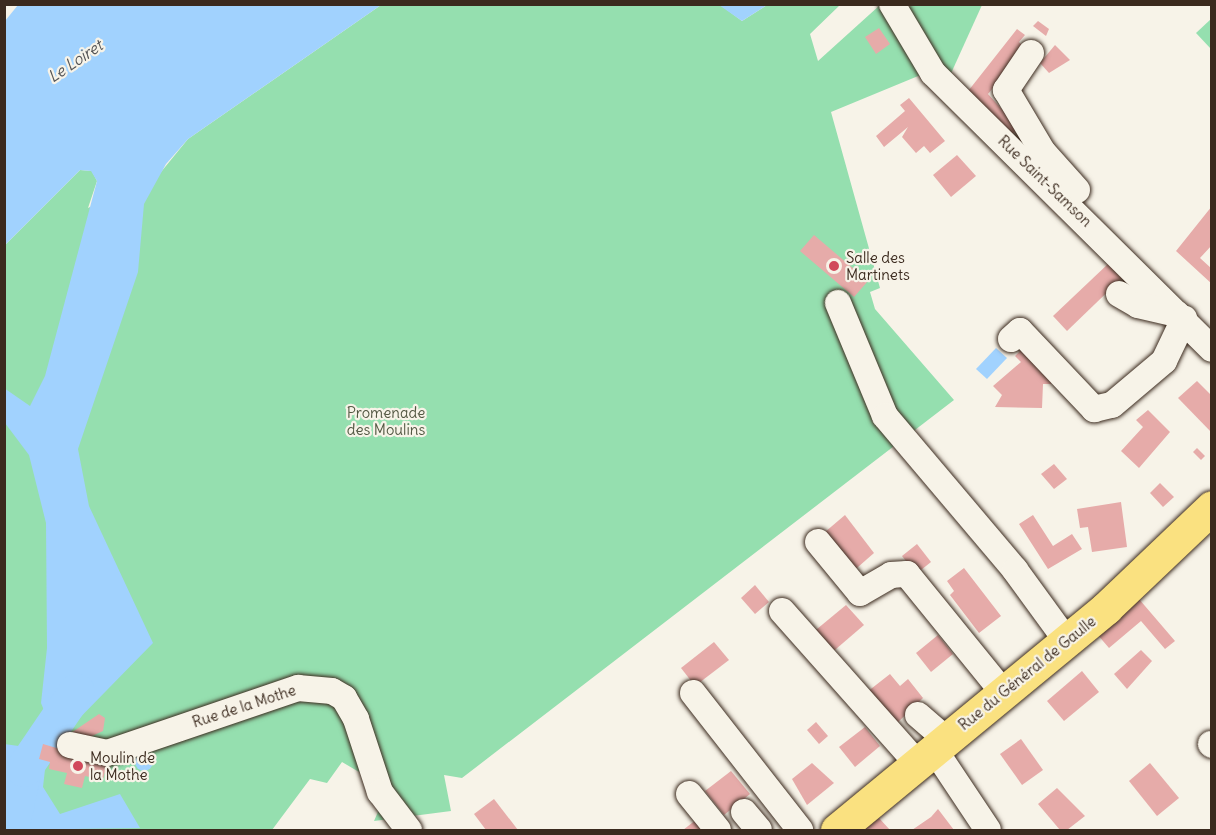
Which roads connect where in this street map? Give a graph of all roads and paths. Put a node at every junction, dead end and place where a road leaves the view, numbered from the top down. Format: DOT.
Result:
graph roads {
  1 [pos="892,4"];
  2 [pos="1031,53"];
  3 [pos="1120,254"];
  4 [pos="1119,294"];
  5 [pos="838,303"];
  6 [pos="1180,316"];
  7 [pos="1011,339"];
  8 [pos="1212,349"];
  9 [pos="1212,507"];
  10 [pos="818,542"];
  11 [pos="782,611"];
  12 [pos="1066,640"];
  13 [pos="1003,692"];
  14 [pos="693,693"];
  15 [pos="918,715"];
  16 [pos="70,745"];
  17 [pos="933,750"];
  18 [pos="689,794"];
  19 [pos="409,831"];
  20 [pos="718,831"];
  21 [pos="800,831"];
  22 [pos="837,831"];
  23 [pos="988,831"];
  1 -- 3 [label="street, Rue Saint-Samson"];
  2 -- 3 [label="street"];
  3 -- 6 [label="street, Rue Saint-Samson"];
  4 -- 6 [label="street"];
  5 -- 12 [label="street"];
  6 -- 7 [label="street"];
  6 -- 8 [label="street, Rue Saint-Samson"];
  9 -- 12 [label="main road, Rue du Général de Gaulle"];
  10 -- 13 [label="street"];
  11 -- 17 [label="street"];
  12 -- 13 [label="main road, Rue du Général de Gaulle"];
  13 -- 17 [label="main road, Rue du Général de Gaulle"];
  14 -- 21 [label="street"];
  15 -- 17 [label="street"];
  16 -- 19 [label="street, Rue de la Mothe"];
  17 -- 22 [label="main road, Rue du Général de Gaulle"];
  17 -- 23 [label="street"];
  18 -- 20 [label="street"];
}
